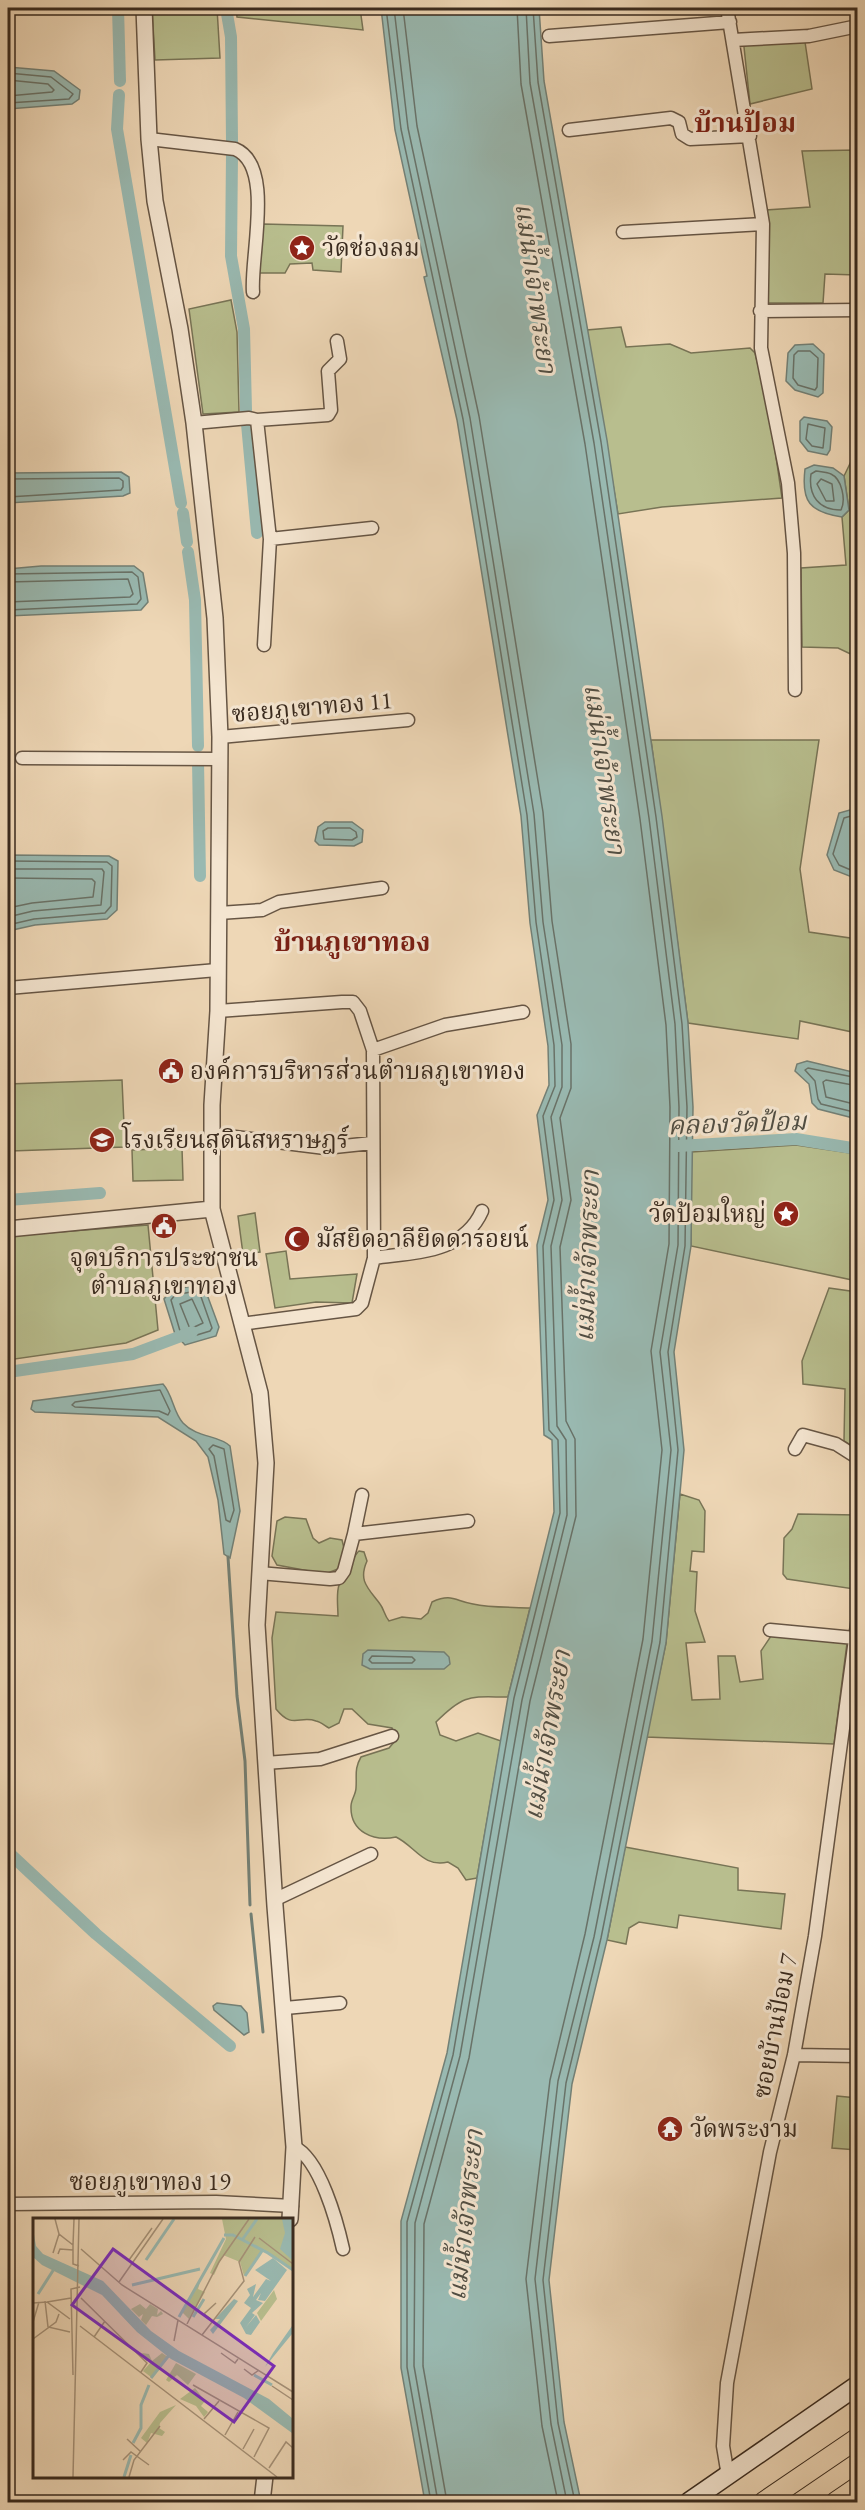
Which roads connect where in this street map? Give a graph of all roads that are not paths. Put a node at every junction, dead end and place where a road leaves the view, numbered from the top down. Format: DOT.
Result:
graph roads {
  1 [pos="144,8"];
  2 [pos="727,8"];
  3 [pos="730,22"];
  4 [pos="858,26"];
  5 [pos="549,36"];
  6 [pos="733,40"];
  7 [pos="569,130"];
  8 [pos="750,136"];
  9 [pos="148,139"];
  10 [pos="764,224"];
  11 [pos="623,232"];
  12 [pos="253,292"];
  13 [pos="858,310"];
  14 [pos="760,311"];
  15 [pos="337,341"];
  16 [pos="257,420"];
  17 [pos="194,423"];
  18 [pos="372,528"];
  19 [pos="270,539"];
  20 [pos="264,645"];
  21 [pos="795,690"];
  22 [pos="408,720"];
  23 [pos="220,737"];
  24 [pos="22,758"];
  25 [pos="219,759"];
  26 [pos="382,888"];
  27 [pos="219,913"];
  28 [pos="217,970"];
  29 [pos="8,988"];
  30 [pos="218,1011"];
  31 [pos="523,1012"];
  32 [pos="373,1050"];
  33 [pos="211,1134"];
  34 [pos="372,1143"];
  35 [pos="212,1209"];
  36 [pos="482,1211"];
  37 [pos="8,1229"];
  38 [pos="374,1258"];
  39 [pos="241,1324"];
  40 [pos="795,1449"];
  41 [pos="858,1458"];
  42 [pos="362,1495"];
  43 [pos="468,1521"];
  44 [pos="354,1534"];
  45 [pos="259,1573"];
  46 [pos="858,1617"];
  47 [pos="770,1630"];
  48 [pos="855,1638"];
  49 [pos="392,1736"];
  50 [pos="265,1763"];
  51 [pos="372,1854"];
  52 [pos="274,1900"];
  53 [pos="340,2003"];
  54 [pos="285,2008"];
  55 [pos="794,2055"];
  56 [pos="858,2056"];
  57 [pos="294,2146"];
  58 [pos="8,2204"];
  59 [pos="291,2213"];
  60 [pos="343,2249"];
  61 [pos="858,2385"];
  62 [pos="858,2438"];
  63 [pos="728,2476"];
  64 [pos="265,2477"];
  65 [pos="858,2487"];
  66 [pos="262,2502"];
  67 [pos="689,2502"];
  68 [pos="764,2502"];
  69 [pos="836,2502"];
  1 -- 9 [label="street"];
  2 -- 3 [label="street"];
  3 -- 5 [label="street"];
  3 -- 6 [label="street"];
  4 -- 6 [label="street"];
  6 -- 8 [label="street"];
  7 -- 8 [label="street"];
  8 -- 10 [label="street"];
  9 -- 12 [label="street"];
  9 -- 17 [label="street"];
  10 -- 11 [label="street"];
  10 -- 14 [label="street"];
  13 -- 14 [label="street"];
  14 -- 21 [label="street"];
  15 -- 16 [label="street"];
  16 -- 17 [label="street"];
  16 -- 19 [label="street"];
  17 -- 23 [label="street"];
  18 -- 19 [label="street"];
  19 -- 20 [label="street"];
  22 -- 23 [label="street, ซอยภูเขาทอง 11"];
  23 -- 25 [label="street"];
  24 -- 25 [label="street"];
  25 -- 27 [label="street"];
  26 -- 27 [label="street"];
  27 -- 28 [label="street"];
  28 -- 29 [label="street"];
  28 -- 30 [label="street"];
  30 -- 32 [label="street"];
  30 -- 33 [label="street"];
  31 -- 32 [label="street"];
  32 -- 34 [label="street"];
  33 -- 34 [label="street"];
  33 -- 35 [label="street"];
  34 -- 38 [label="street"];
  35 -- 37 [label="street"];
  35 -- 39 [label="street"];
  36 -- 38 [label="street"];
  38 -- 39 [label="street"];
  39 -- 45 [label="street"];
  40 -- 41 [label="street"];
  42 -- 44 [label="street"];
  43 -- 44 [label="street"];
  44 -- 45 [label="street"];
  45 -- 50 [label="street"];
  46 -- 48 [label="street, ซอยบ้านป้อม 7"];
  47 -- 48 [label="street"];
  48 -- 55 [label="street, ซอยบ้านป้อม 7"];
  49 -- 50 [label="street"];
  50 -- 52 [label="street"];
  51 -- 52 [label="street"];
  52 -- 54 [label="street"];
  53 -- 54 [label="street"];
  54 -- 57 [label="street"];
  55 -- 56 [label="street"];
  55 -- 63 [label="street, ซอยบ้านป้อม 7"];
  57 -- 59 [label="street"];
  57 -- 60 [label="street"];
  58 -- 59 [label="street, ซอยภูเขาทอง 19"];
  61 -- 63 [label="main road"];
  62 -- 68 [label="main road"];
  63 -- 67 [label="main road"];
  64 -- 66 [label="street"];
  65 -- 69 [label="main road"];
}
